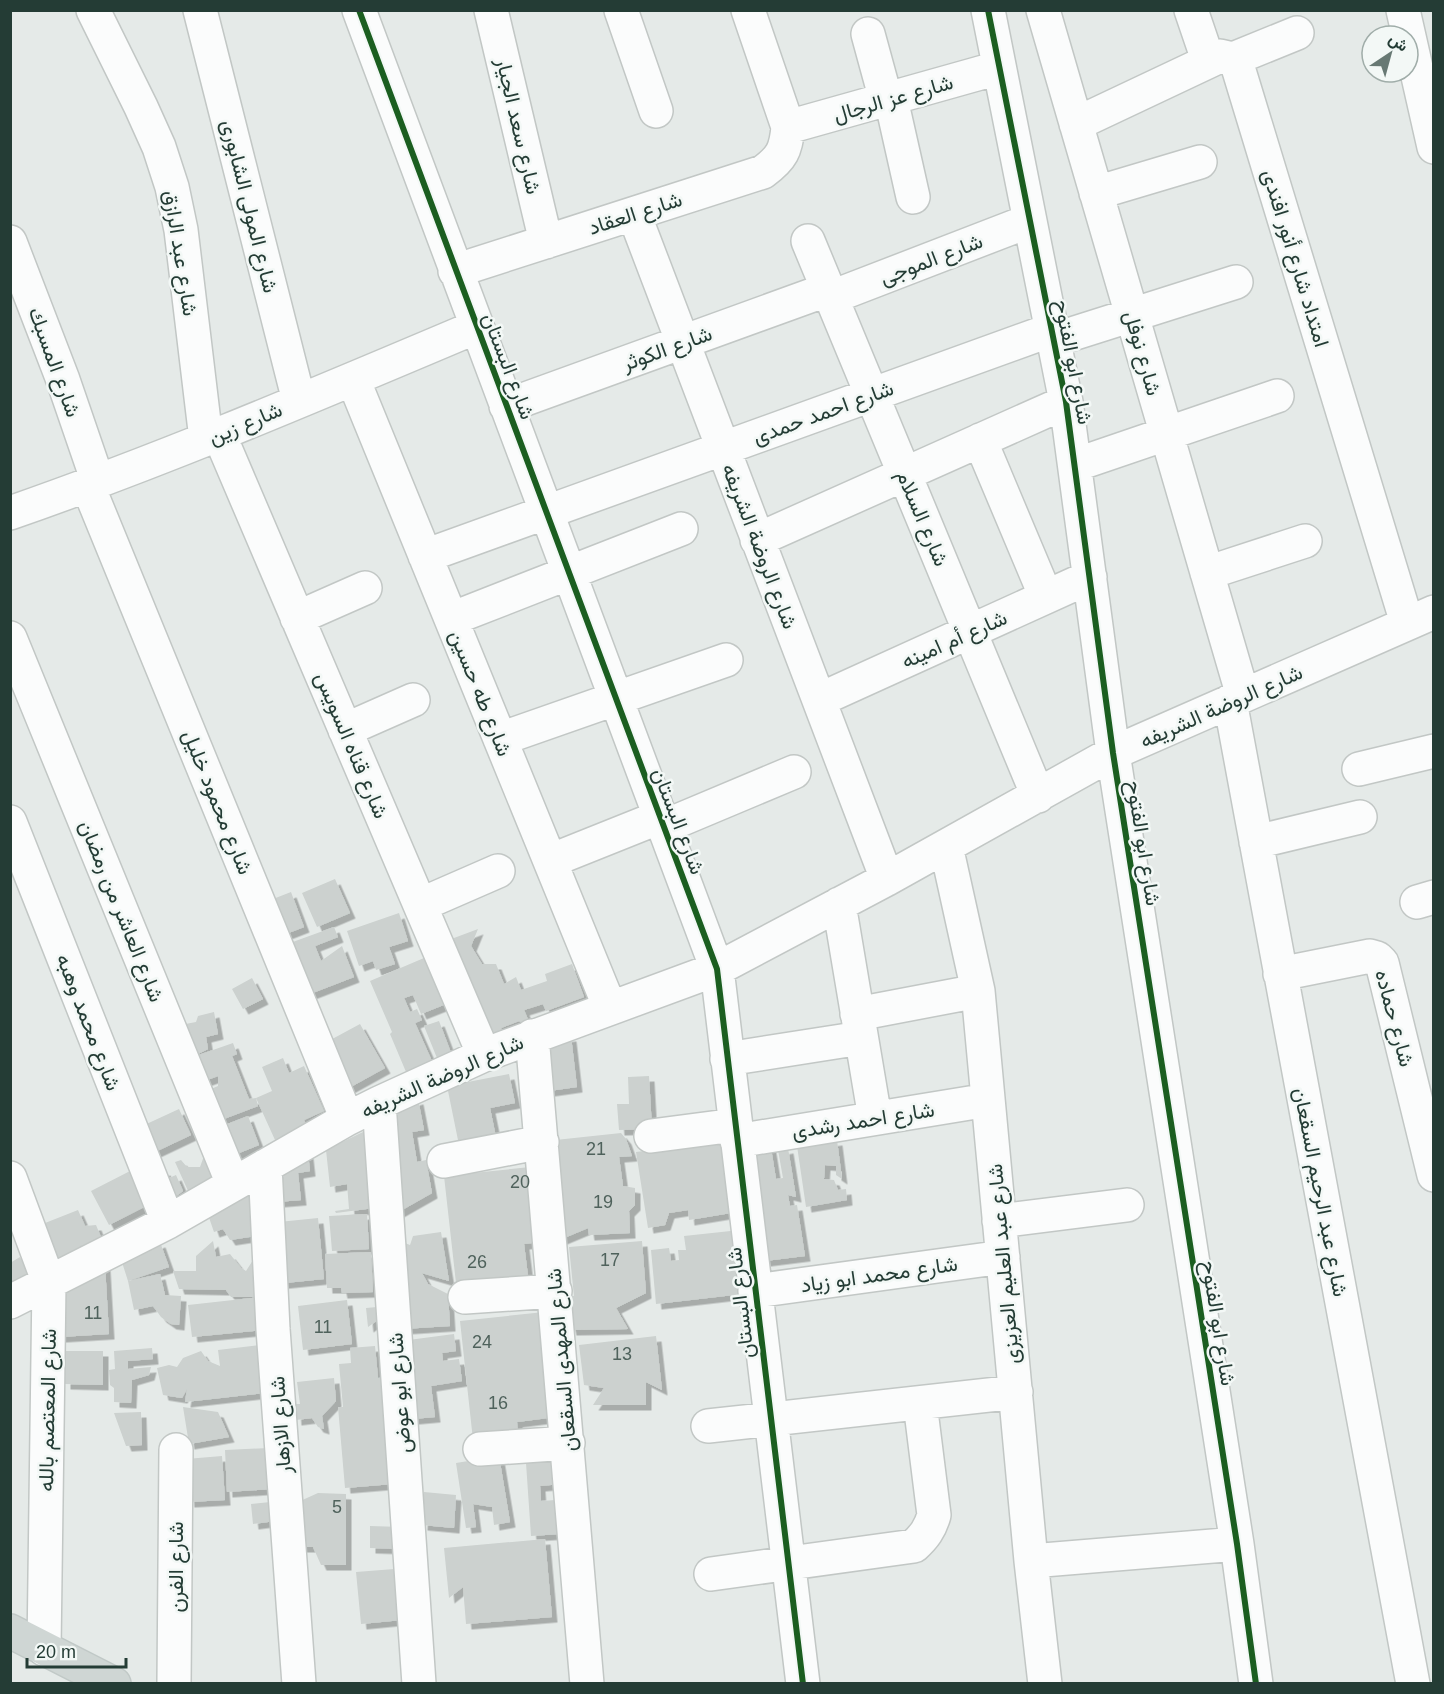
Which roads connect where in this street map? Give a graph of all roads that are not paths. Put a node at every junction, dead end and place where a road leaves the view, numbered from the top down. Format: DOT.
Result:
graph roads {
  1 [pos="93,10"];
  2 [pos="200,10"];
  3 [pos="359,10"];
  4 [pos="621,10"];
  5 [pos="748,10"];
  6 [pos="988,10"];
  7 [pos="1043,10"];
  8 [pos="1191,10"];
  9 [pos="1403,10"];
  10 [pos="497,12"];
  11 [pos="1297,33"];
  12 [pos="868,34"];
  13 [pos="1221,60"];
  14 [pos="998,68"];
  15 [pos="888,99"];
  16 [pos="656,111"];
  17 [pos="1076,124"];
  18 [pos="788,127"];
  19 [pos="1434,147"];
  20 [pos="1200,162"];
  21 [pos="1096,193"];
  22 [pos="913,197"];
  23 [pos="634,214"];
  24 [pos="1029,221"];
  25 [pos="808,241"];
  26 [pos="10,242"];
  27 [pos="546,242"];
  28 [pos="455,271"];
  29 [pos="1236,282"];
  30 [pos="830,293"];
  31 [pos="1132,315"];
  32 [pos="476,327"];
  33 [pos="1052,335"];
  34 [pos="682,342"];
  35 [pos="353,379"];
  36 [pos="872,395"];
  37 [pos="1277,396"];
  38 [pos="299,401"];
  39 [pos="1066,402"];
  40 [pos="506,406"];
  41 [pos="1167,434"];
  42 [pos="213,437"];
  43 [pos="980,440"];
  44 [pos="722,449"];
  45 [pos="1075,465"];
  46 [pos="905,474"];
  47 [pos="93,484"];
  48 [pos="546,512"];
  49 [pos="10,513"];
  50 [pos="681,529"];
  51 [pos="757,540"];
  52 [pos="1305,541"];
  53 [pos="425,556"];
  54 [pos="568,573"];
  55 [pos="1207,573"];
  56 [pos="1090,578"];
  57 [pos="365,588"];
  58 [pos="1046,597"];
  59 [pos="297,618"];
  60 [pos="451,619"];
  61 [pos="1425,622"];
  62 [pos="970,632"];
  63 [pos="10,638"];
  64 [pos="726,660"];
  65 [pos="1236,698"];
  66 [pos="615,699"];
  67 [pos="413,700"];
  68 [pos="819,700"];
  69 [pos="345,730"];
  70 [pos="500,739"];
  71 [pos="1434,751"];
  72 [pos="1113,753"];
  73 [pos="1359,769"];
  74 [pos="794,772"];
  75 [pos="1038,796"];
  76 [pos="1360,818"];
  77 [pos="10,822"];
  78 [pos="661,822"];
  79 [pos="1256,842"];
  80 [pos="946,846"];
  81 [pos="549,861"];
  82 [pos="498,871"];
  83 [pos="887,879"];
  84 [pos="839,904"];
  85 [pos="420,905"];
  86 [pos="717,969"];
  87 [pos="1280,974"];
  88 [pos="978,991"];
  89 [pos="610,1008"];
  90 [pos="859,1026"];
  91 [pos="532,1036"];
  92 [pos="484,1055"];
  93 [pos="727,1059"];
  94 [pos="988,1100"];
  95 [pos="379,1103"];
  96 [pos="874,1118"];
  97 [pos="347,1119"];
  98 [pos="736,1133"];
  99 [pos="651,1136"];
  100 [pos="542,1142"];
  101 [pos="444,1161"];
  102 [pos="265,1166"];
  103 [pos="1434,1175"];
  104 [pos="10,1178"];
  105 [pos="233,1184"];
  106 [pos="1127,1205"];
  107 [pos="999,1221"];
  108 [pos="168,1222"];
  109 [pos="1003,1257"];
  110 [pos="49,1283"];
  111 [pos="555,1291"];
  112 [pos="755,1291"];
  113 [pos="465,1297"];
  114 [pos="10,1302"];
  115 [pos="1016,1392"];
  116 [pos="920,1403"];
  117 [pos="771,1419"];
  118 [pos="708,1426"];
  119 [pos="568,1443"];
  120 [pos="480,1449"];
  121 [pos="176,1450"];
  122 [pos="1237,1544"];
  123 [pos="1031,1561"];
  124 [pos="788,1563"];
  125 [pos="711,1574"];
  126 [pos="10,1631"];
  127 [pos="44,1649"];
  128 [pos="114,1683"];
  129 [pos="174,1683"];
  130 [pos="299,1683"];
  131 [pos="419,1683"];
  132 [pos="587,1683"];
  133 [pos="802,1683"];
  134 [pos="1045,1683"];
  135 [pos="1256,1683"];
  136 [pos="1413,1683"];
  1 -- 42 [label="street, شارع عبد الرازق"];
  2 -- 38 [label="street, شارع المولى الشابورى"];
  3 -- 28 [label="street, شارع البستان"];
  4 -- 16 [label="street"];
  5 -- 18 [label="street"];
  6 -- 14 [label="street, شارع ابو الفتوح"];
  7 -- 17 [label="street, شارع نوفل"];
  8 -- 13 [label="street, امتداد شارع أنور افندى"];
  9 -- 19 [label="street"];
  10 -- 27 [label="street, شارع سعد الجيار"];
  11 -- 13 [label="street"];
  12 -- 15 [label="street"];
  13 -- 17 [label="street"];
  13 -- 61 [label="street, امتداد شارع أنور افندى"];
  14 -- 15 [label="street, شارع عز الرجال"];
  14 -- 24 [label="street, شارع ابو الفتوح"];
  15 -- 18 [label="street, شارع عز الرجال"];
  15 -- 22 [label="street"];
  17 -- 21 [label="street, شارع نوفل"];
  18 -- 23 [label="street, شارع العقاد"];
  20 -- 21 [label="street"];
  21 -- 31 [label="street, شارع نوفل"];
  23 -- 27 [label="street, شارع العقاد"];
  23 -- 34 [label="street, شارع الروضة الشريفه"];
  24 -- 30 [label="street, شارع الموجى"];
  24 -- 33 [label="street, شارع ابو الفتوح"];
  25 -- 30 [label="street, شارع السلام"];
  26 -- 47 [label="street, شارع المسبك"];
  27 -- 28 [label="street, شارع العقاد"];
  28 -- 32 [label="street, شارع البستان"];
  29 -- 31 [label="street, شارع احمد حمدى"];
  30 -- 34 [label="street, شارع الكوثر"];
  30 -- 36 [label="street, شارع السلام"];
  31 -- 33 [label="street, شارع احمد حمدى"];
  31 -- 41 [label="street, شارع نوفل"];
  32 -- 35 [label="street, شارع زين"];
  32 -- 40 [label="street, شارع البستان"];
  33 -- 36 [label="street, شارع احمد حمدى"];
  33 -- 39 [label="street, شارع ابو الفتوح"];
  34 -- 40 [label="street, شارع الكوثر"];
  34 -- 44 [label="street, شارع الروضة الشريفه"];
  35 -- 38 [label="street, شارع زين"];
  35 -- 53 [label="street, شارع طه حسين"];
  36 -- 44 [label="street, شارع احمد حمدى"];
  36 -- 46 [label="street, شارع السلام"];
  37 -- 41 [label="street"];
  38 -- 42 [label="street, شارع زين"];
  39 -- 43 [label="street"];
  39 -- 45 [label="street, شارع ابو الفتوح"];
  40 -- 48 [label="street, شارع البستان"];
  41 -- 45 [label="street"];
  41 -- 55 [label="street, شارع نوفل"];
  42 -- 47 [label="street, شارع زين"];
  42 -- 59 [label="street, شارع قناه السويس"];
  43 -- 46 [label="street"];
  43 -- 58 [label="street"];
  44 -- 48 [label="street, شارع احمد حمدى"];
  44 -- 51 [label="street, شارع الروضة الشريفه"];
  45 -- 56 [label="street, شارع ابو الفتوح"];
  46 -- 51 [label="street"];
  46 -- 62 [label="street, شارع السلام"];
  47 -- 49 [label="street, شارع زين"];
  47 -- 97 [label="street, شارع محمود خليل"];
  48 -- 53 [label="street, شارع احمد حمدى"];
  48 -- 54 [label="street, شارع البستان"];
  50 -- 54 [label="street"];
  51 -- 68 [label="street, شارع الروضة الشريفه"];
  52 -- 55 [label="street"];
  53 -- 60 [label="street, شارع طه حسين"];
  54 -- 60 [label="street"];
  54 -- 66 [label="street, شارع البستان"];
  55 -- 65 [label="street, شارع نوفل"];
  56 -- 58 [label="street, شارع أم امينه"];
  56 -- 72 [label="street, شارع ابو الفتوح"];
  57 -- 59 [label="street"];
  58 -- 62 [label="street, شارع أم امينه"];
  59 -- 69 [label="street, شارع قناه السويس"];
  60 -- 70 [label="street, شارع طه حسين"];
  61 -- 65 [label="street, شارع الروضة الشريفه"];
  62 -- 68 [label="street, شارع أم امينه"];
  62 -- 75 [label="street, شارع السلام"];
  63 -- 105 [label="street, شارع العاشر من رمضان"];
  64 -- 66 [label="street"];
  65 -- 72 [label="street, شارع الروضة الشريفه"];
  65 -- 79 [label="street, شارع عبد الرحيم السقعان"];
  66 -- 70 [label="street"];
  66 -- 78 [label="street, شارع البستان"];
  67 -- 69 [label="street"];
  68 -- 83 [label="street, شارع الروضة الشريفه"];
  69 -- 85 [label="street, شارع قناه السويس"];
  70 -- 81 [label="street, شارع طه حسين"];
  71 -- 73 [label="street"];
  72 -- 75 [label="street, شارع الروضة الشريفه"];
  72 -- 122 [label="street, شارع ابو الفتوح"];
  74 -- 78 [label="street"];
  75 -- 80 [label="street, شارع الروضة الشريفه"];
  76 -- 79 [label="street"];
  77 -- 108 [label="street, شارع محمد وهبه"];
  78 -- 81 [label="street"];
  78 -- 86 [label="street, شارع البستان"];
  79 -- 87 [label="street, شارع عبد الرحيم السقعان"];
  80 -- 83 [label="street, شارع الروضة الشريفه"];
  80 -- 88 [label="street, شارع عبد العليم العزيزى"];
  81 -- 89 [label="street, شارع طه حسين"];
  82 -- 85 [label="street"];
  83 -- 84 [label="street, شارع الروضة الشريفه"];
  84 -- 86 [label="street, شارع الروضة الشريفه"];
  84 -- 90 [label="street"];
  85 -- 92 [label="street, شارع قناه السويس"];
  86 -- 89 [label="street, شارع الروضة الشريفه"];
  86 -- 93 [label="street, شارع البستان"];
  87 -- 103 [label="street, شارع حماده"];
  87 -- 136 [label="street, شارع عبد الرحيم السقعان"];
  88 -- 90 [label="street"];
  88 -- 94 [label="street, شارع عبد العليم العزيزى"];
  89 -- 91 [label="street, شارع الروضة الشريفه"];
  90 -- 93 [label="street"];
  90 -- 96 [label="street"];
  91 -- 92 [label="street, شارع الروضة الشريفه"];
  91 -- 100 [label="street, شارع المهدى السقعان"];
  92 -- 95 [label="street, شارع الروضة الشريفه"];
  93 -- 98 [label="street, شارع البستان"];
  94 -- 96 [label="street, شارع احمد رشدى"];
  94 -- 107 [label="street, شارع عبد العليم العزيزى"];
  95 -- 97 [label="street, شارع الروضة الشريفه"];
  95 -- 131 [label="street, شارع ابو عوض"];
  96 -- 98 [label="street, شارع احمد رشدى"];
  97 -- 102 [label="street, شارع الروضة الشريفه"];
  98 -- 99 [label="street, شارع احمد رشدى"];
  98 -- 112 [label="street, شارع البستان"];
  100 -- 101 [label="street"];
  100 -- 111 [label="street, شارع المهدى السقعان"];
  102 -- 105 [label="street, شارع الروضة الشريفه"];
  102 -- 130 [label="street, شارع الازهار"];
  104 -- 110 [label="street, شارع المعتصم بالله"];
  105 -- 108 [label="street, شارع الروضة الشريفه"];
  106 -- 107 [label="street"];
  107 -- 109 [label="street, شارع عبد العليم العزيزى"];
  108 -- 110 [label="street, شارع الروضة الشريفه"];
  109 -- 112 [label="street, شارع محمد ابو زياد"];
  109 -- 115 [label="street, شارع عبد العليم العزيزى"];
  110 -- 114 [label="street, شارع الروضة الشريفه"];
  110 -- 127 [label="street, شارع المعتصم بالله"];
  111 -- 113 [label="street"];
  111 -- 119 [label="street, شارع المهدى السقعان"];
  112 -- 117 [label="street, شارع البستان"];
  115 -- 116 [label="street"];
  115 -- 123 [label="street, شارع عبد العليم العزيزى"];
  116 -- 117 [label="street"];
  116 -- 124 [label="street"];
  117 -- 118 [label="street"];
  117 -- 124 [label="street, شارع البستان"];
  119 -- 120 [label="street"];
  119 -- 132 [label="street, شارع المهدى السقعان"];
  121 -- 129 [label="street, شارع الفرن"];
  122 -- 123 [label="street"];
  122 -- 135 [label="street, شارع ابو الفتوح"];
  123 -- 134 [label="street, شارع عبد العليم العزيزى"];
  124 -- 125 [label="street"];
  124 -- 133 [label="street, شارع البستان"];
  126 -- 127 [label="main road"];
  127 -- 128 [label="main road"];
}
